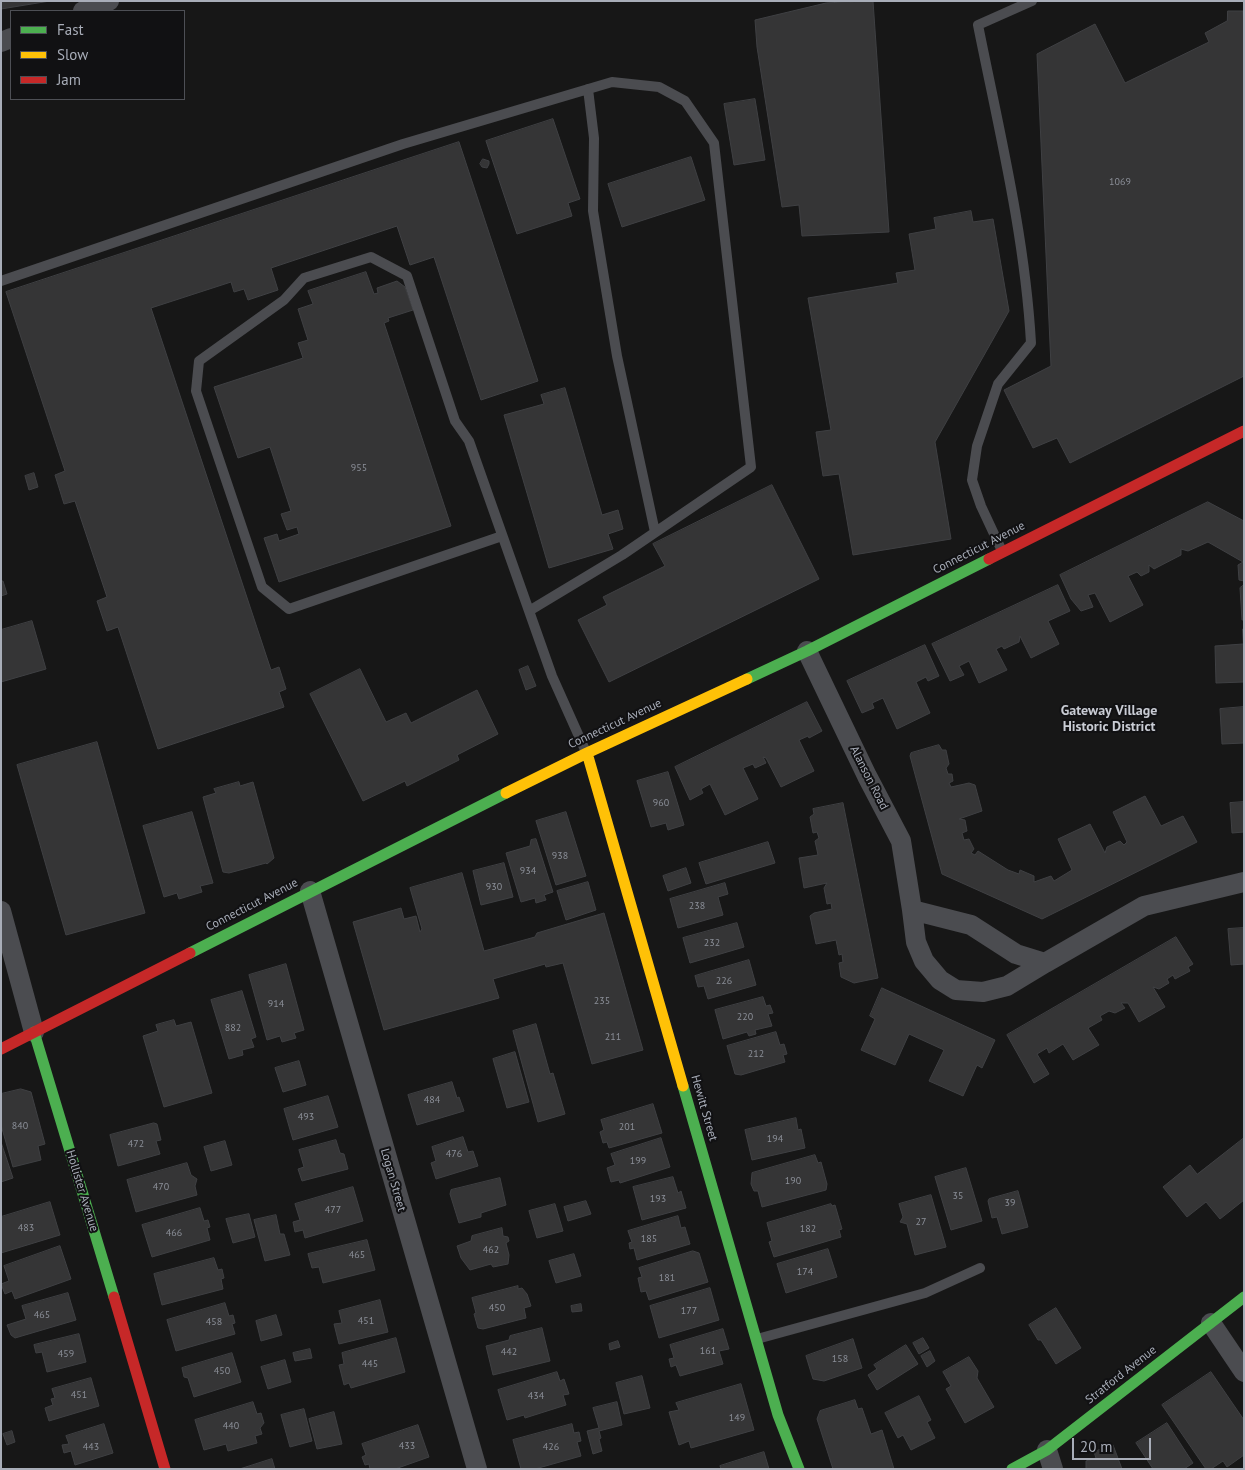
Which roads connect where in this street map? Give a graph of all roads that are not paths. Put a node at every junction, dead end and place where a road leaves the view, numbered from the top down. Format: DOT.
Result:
graph roads {
  1 [pos="109,1"];
  2 [pos="1032,1"];
  3 [pos="86,10"];
  4 [pos="588,89"];
  5 [pos="1,281"];
  6 [pos="1244,431"];
  7 [pos="655,532"];
  8 [pos="502,536"];
  9 [pos="1003,552"];
  10 [pos="529,611"];
  11 [pos="807,651"];
  12 [pos="587,752"];
  13 [pos="1244,882"];
  14 [pos="310,891"];
  15 [pos="912,910"];
  16 [pos="1,912"];
  17 [pos="1045,963"];
  18 [pos="34,1032"];
  19 [pos="1,1049"];
  20 [pos="980,1268"];
  21 [pos="1244,1297"];
  22 [pos="1211,1323"];
  23 [pos="756,1339"];
  24 [pos="1244,1372"];
  25 [pos="1050,1459"];
  26 [pos="165,1469"];
  27 [pos="477,1469"];
  28 [pos="799,1469"];
  29 [pos="1012,1469"];
  1 -- 3 [label="street"];
  2 -- 9 [label="lane"];
  4 -- 5 [label="lane"];
  4 -- 7 [label="lane"];
  4 -- 7 [label="lane"];
  6 -- 9 [label="main road, Connecticut Avenue"];
  7 -- 10 [label="lane"];
  8 -- 8 [label="lane"];
  8 -- 10 [label="lane"];
  9 -- 11 [label="main road, Connecticut Avenue"];
  10 -- 12 [label="lane"];
  11 -- 12 [label="main road, Connecticut Avenue"];
  11 -- 15 [label="street, Alanson Road"];
  12 -- 14 [label="main road, Connecticut Avenue"];
  12 -- 23 [label="main road, Hewitt Street"];
  13 -- 17 [label="street, Alanson Road"];
  14 -- 18 [label="main road, Connecticut Avenue"];
  14 -- 27 [label="street, Logan Street"];
  15 -- 17 [label="street"];
  15 -- 17 [label="street, Alanson Road"];
  16 -- 18 [label="street, Hollister Avenue"];
  18 -- 19 [label="main road, Connecticut Avenue"];
  18 -- 26 [label="main road, Hollister Avenue"];
  20 -- 23 [label="lane"];
  21 -- 22 [label="main road, Stratford Avenue"];
  22 -- 24 [label="street"];
  22 -- 25 [label="main road, Stratford Avenue"];
  23 -- 28 [label="main road, Hewitt Street"];
  25 -- 29 [label="main road, Stratford Avenue"];
}
